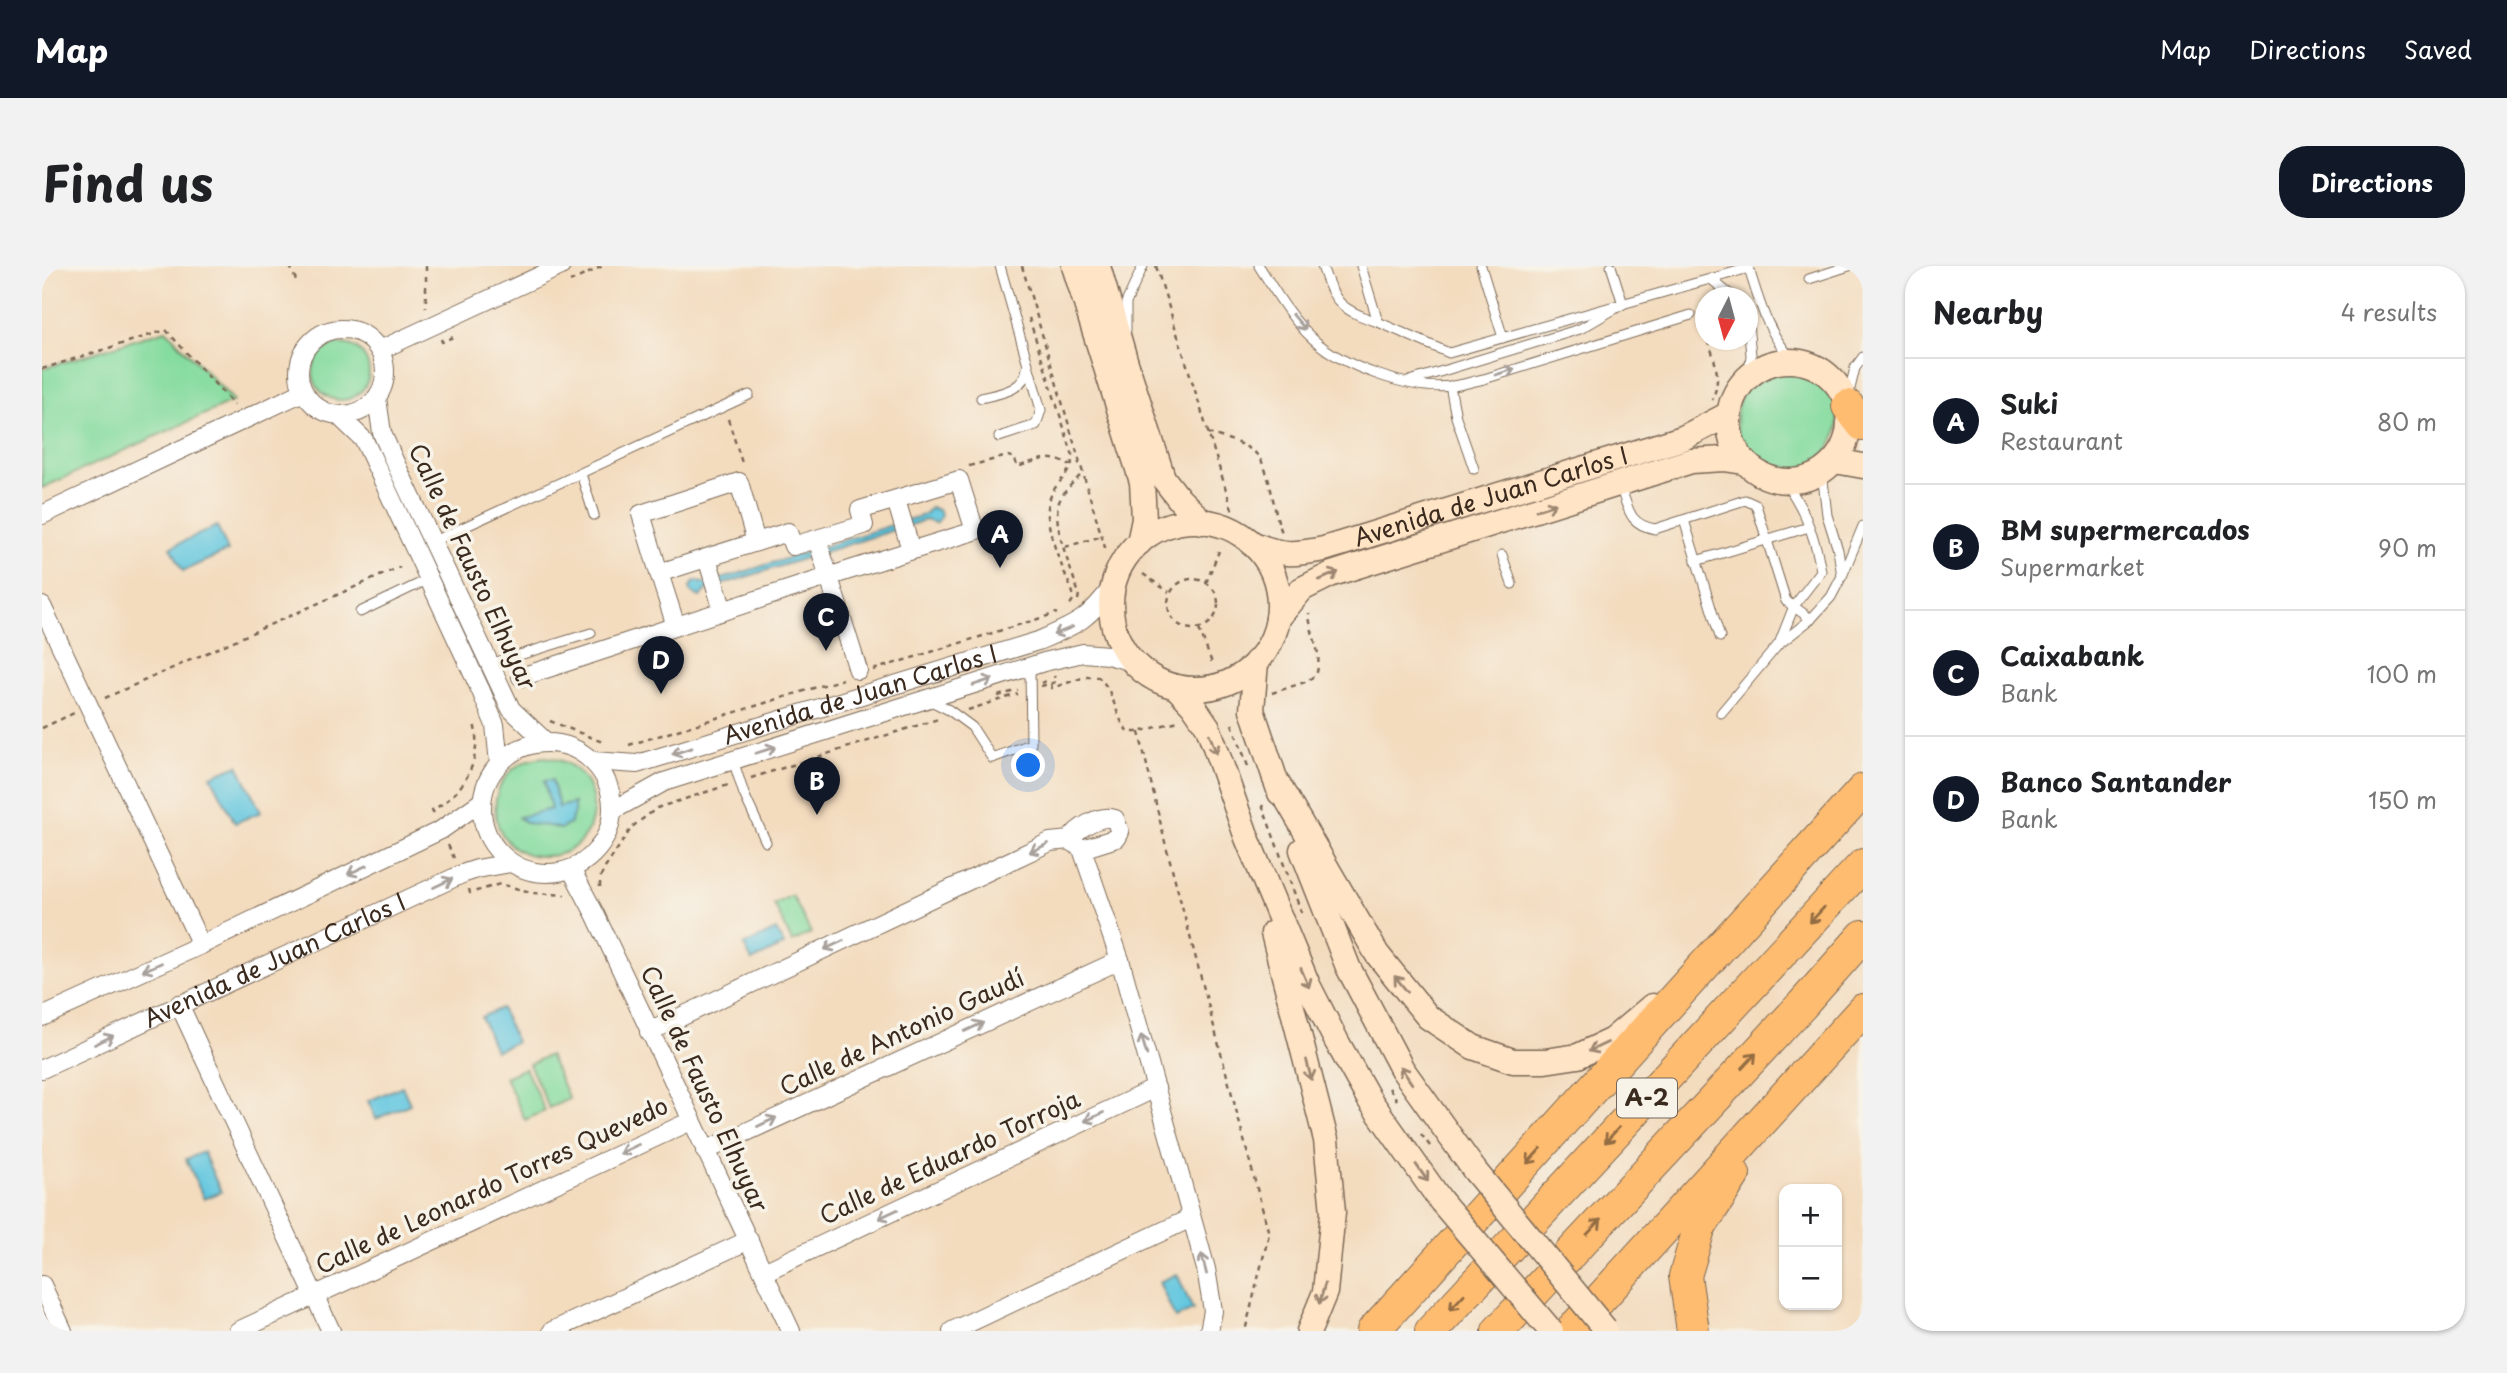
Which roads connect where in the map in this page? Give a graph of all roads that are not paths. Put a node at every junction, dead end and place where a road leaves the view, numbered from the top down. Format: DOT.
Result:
graph roads {
  1 [pos="561,266"];
  2 [pos="1000,266"];
  3 [pos="1074,266"];
  4 [pos="1098,266"];
  5 [pos="1143,266"];
  6 [pos="1259,266"];
  7 [pos="1322,266"];
  8 [pos="1361,266"];
  9 [pos="1481,266"];
  10 [pos="1611,266"];
  11 [pos="1849,266"];
  12 [pos="1749,267"];
  13 [pos="1712,279"];
  14 [pos="1809,279"];
  15 [pos="1721,287"];
  16 [pos="1623,304"];
  17 [pos="1691,315"];
  18 [pos="1378,322"];
  19 [pos="1503,338"];
  20 [pos="380,349"];
  21 [pos="1751,350"];
  22 [pos="1863,357"];
  23 [pos="1793,360"];
  24 [pos="1126,363"];
  25 [pos="1027,366"];
  26 [pos="1749,375"];
  27 [pos="1406,383"];
  28 [pos="1450,387"];
  29 [pos="303,391"];
  30 [pos="749,396"];
  31 [pos="377,398"];
  32 [pos="981,398"];
  33 [pos="1853,411"];
  34 [pos="1729,414"];
  35 [pos="339,416"];
  36 [pos="999,437"];
  37 [pos="1744,462"];
  38 [pos="1829,466"];
  39 [pos="1863,466"];
  40 [pos="1474,470"];
  41 [pos="580,474"];
  42 [pos="1785,482"];
  43 [pos="1620,485"];
  44 [pos="896,500"];
  45 [pos="42,515"];
  46 [pos="594,515"];
  47 [pos="1684,520"];
  48 [pos="1203,522"];
  49 [pos="1863,526"];
  50 [pos="1809,527"];
  51 [pos="1767,540"];
  52 [pos="432,542"];
  53 [pos="756,542"];
  54 [pos="1139,543"];
  55 [pos="1250,543"];
  56 [pos="820,547"];
  57 [pos="911,550"];
  58 [pos="1502,555"];
  59 [pos="707,558"];
  60 [pos="1696,561"];
  61 [pos="659,573"];
  62 [pos="828,576"];
  63 [pos="1842,576"];
  64 [pos="429,579"];
  65 [pos="1512,583"];
  66 [pos="1113,586"];
  67 [pos="42,606"];
  68 [pos="1794,606"];
  69 [pos="723,611"];
  70 [pos="360,612"];
  71 [pos="1278,618"];
  72 [pos="1811,619"];
  73 [pos="676,626"];
  74 [pos="591,634"];
  75 [pos="580,637"];
  76 [pos="1720,637"];
  77 [pos="1778,645"];
  78 [pos="583,647"];
  79 [pos="1133,662"];
  80 [pos="1256,662"];
  81 [pos="490,664"];
  82 [pos="1030,667"];
  83 [pos="856,674"];
  84 [pos="521,677"];
  85 [pos="1177,687"];
  86 [pos="929,700"];
  87 [pos="1721,713"];
  88 [pos="547,743"];
  89 [pos="733,760"];
  90 [pos="593,761"];
  91 [pos="499,762"];
  92 [pos="1263,778"];
  93 [pos="1863,790"];
  94 [pos="481,802"];
  95 [pos="612,811"];
  96 [pos="1247,838"];
  97 [pos="766,842"];
  98 [pos="511,863"];
  99 [pos="1863,865"];
  100 [pos="571,869"];
  101 [pos="1863,936"];
  102 [pos="1726,941"];
  103 [pos="201,945"];
  104 [pos="1120,960"];
  105 [pos="179,1004"];
  106 [pos="1863,1010"];
  107 [pos="42,1017"];
  108 [pos="649,1032"];
  109 [pos="1836,1040"];
  110 [pos="42,1069"];
  111 [pos="1156,1088"];
  112 [pos="691,1121"];
  113 [pos="705,1151"];
  114 [pos="1191,1218"];
  115 [pos="749,1240"];
  116 [pos="764,1272"];
  117 [pos="42,1285"];
  118 [pos="314,1295"];
  119 [pos="972,1327"];
  120 [pos="1606,1330"];
  121 [pos="63,1331"];
  122 [pos="237,1331"];
  123 [pos="331,1331"];
  124 [pos="552,1331"];
  125 [pos="791,1331"];
  126 [pos="952,1331"];
  127 [pos="1209,1331"];
  128 [pos="1309,1331"];
  129 [pos="1373,1331"];
  130 [pos="1430,1331"];
  131 [pos="1497,1331"];
  132 [pos="1551,1331"];
  133 [pos="1571,1331"];
  134 [pos="1693,1331"];
  1 -- 20 [label="street"];
  2 -- 25 [label="lane"];
  3 -- 54 [label="street"];
  4 -- 24 [label="street"];
  5 -- 24 [label="lane"];
  6 -- 27 [label="lane, one-way"];
  7 -- 18 [label="lane"];
  8 -- 18 [label="lane"];
  9 -- 19 [label="lane"];
  10 -- 16 [label="lane"];
  11 -- 14 [label="lane"];
  12 -- 13 [label="lane"];
  12 -- 23 [label="lane"];
  13 -- 15 [label="lane"];
  13 -- 16 [label="lane"];
  16 -- 19 [label="lane"];
  16 -- 27 [label="lane"];
  28 -- 17 [label="lane, one-way"];
  18 -- 19 [label="lane"];
  20 -- 29 [label="street"];
  20 -- 31 [label="street"];
  21 -- 26 [label="lane"];
  22 -- 33 [label="lane"];
  23 -- 26 [label="street"];
  23 -- 33 [label="street"];
  24 -- 48 [label="street"];
  25 -- 32 [label="lane"];
  25 -- 36 [label="lane"];
  26 -- 34 [label="street"];
  27 -- 28 [label="lane"];
  28 -- 40 [label="lane"];
  29 -- 35 [label="street"];
  29 -- 45 [label="street"];
  30 -- 41 [label="lane"];
  31 -- 35 [label="street"];
  31 -- 52 [label="street, Calle de Fausto Elhuyar"];
  33 -- 38 [label="street"];
  34 -- 37 [label="street"];
  34 -- 55 [label="street, Avenida de Juan Carlos I"];
  35 -- 64 [label="street, Calle de Fausto Elhuyar"];
  37 -- 42 [label="street"];
  37 -- 43 [label="street, Avenida de Juan Carlos I"];
  38 -- 39 [label="street"];
  38 -- 42 [label="street"];
  38 -- 63 [label="lane"];
  41 -- 46 [label="lane"];
  41 -- 52 [label="lane"];
  42 -- 50 [label="lane"];
  43 -- 47 [label="lane"];
  71 -- 43 [label="street, Avenida de Juan Carlos I, one-way"];
  44 -- 56 [label="street"];
  44 -- 57 [label="street"];
  44 -- 57 [label="street"];
  47 -- 51 [label="lane"];
  47 -- 60 [label="lane"];
  48 -- 54 [label="street"];
  48 -- 55 [label="street"];
  49 -- 63 [label="lane"];
  50 -- 51 [label="lane"];
  50 -- 68 [label="lane"];
  51 -- 60 [label="lane"];
  51 -- 68 [label="lane"];
  52 -- 81 [label="street, Calle de Fausto Elhuyar"];
  53 -- 56 [label="street"];
  53 -- 59 [label="street"];
  53 -- 61 [label="street"];
  54 -- 66 [label="street"];
  55 -- 71 [label="street"];
  56 -- 62 [label="street"];
  57 -- 62 [label="street"];
  58 -- 65 [label="lane"];
  59 -- 61 [label="street"];
  59 -- 69 [label="street"];
  60 -- 76 [label="lane"];
  61 -- 73 [label="street"];
  62 -- 69 [label="street"];
  62 -- 83 [label="street"];
  63 -- 72 [label="lane"];
  64 -- 70 [label="lane"];
  64 -- 91 [label="street, Calle de Fausto Elhuyar"];
  66 -- 79 [label="street"];
  66 -- 90 [label="street, Avenida de Juan Carlos I, one-way"];
  67 -- 103 [label="street"];
  68 -- 72 [label="lane"];
  68 -- 77 [label="lane"];
  69 -- 73 [label="street"];
  71 -- 80 [label="street"];
  72 -- 77 [label="lane"];
  73 -- 84 [label="street"];
  74 -- 75 [label="lane"];
  75 -- 78 [label="lane"];
  75 -- 81 [label="lane"];
  77 -- 87 [label="lane"];
  79 -- 82 [label="street, Avenida de Juan Carlos I"];
  79 -- 85 [label="street"];
  80 -- 85 [label="street"];
  80 -- 92 [label="street"];
  81 -- 88 [label="street, Calle de Fausto Elhuyar"];
  86 -- 82 [label="street, Avenida de Juan Carlos I, one-way"];
  82 -- 86 [label="lane"];
  85 -- 96 [label="street, one-way"];
  89 -- 86 [label="street, Avenida de Juan Carlos I, one-way"];
  88 -- 90 [label="street"];
  88 -- 91 [label="street"];
  89 -- 95 [label="street, Avenida de Juan Carlos I"];
  89 -- 97 [label="lane"];
  90 -- 95 [label="street"];
  91 -- 94 [label="street"];
  102 -- 92 [label="street, one-way"];
  120 -- 92 [label="street, one-way, bridge"];
  93 -- 102 [label="highway"];
  94 -- 98 [label="street"];
  94 -- 103 [label="street, Avenida de Juan Carlos I, one-way"];
  95 -- 100 [label="street"];
  96 -- 128 [label="street, one-way"];
  96 -- 132 [label="street, one-way, bridge"];
  98 -- 100 [label="street"];
  105 -- 98 [label="street, Avenida de Juan Carlos I, one-way"];
  99 -- 130 [label="highway, A-2, one-way"];
  100 -- 108 [label="street, Calle de Fausto Elhuyar"];
  131 -- 101 [label="highway, A-2, one-way"];
  102 -- 129 [label="highway, one-way"];
  103 -- 107 [label="street, Avenida de Juan Carlos I, one-way"];
  104 -- 108 [label="street, one-way"];
  111 -- 104 [label="street, one-way"];
  113 -- 104 [label="street, Calle de Antonio Gaudí, one-way"];
  110 -- 105 [label="street, Avenida de Juan Carlos I, one-way"];
  105 -- 118 [label="street"];
  106 -- 109 [label="highway"];
  108 -- 112 [label="street, Calle de Fausto Elhuyar"];
  109 -- 133 [label="highway"];
  109 -- 134 [label="highway"];
  111 -- 114 [label="street"];
  111 -- 116 [label="street, Calle de Eduardo Torroja, one-way"];
  112 -- 113 [label="street, Calle de Fausto Elhuyar"];
  112 -- 118 [label="street, Calle de Leonardo Torres Quevedo, one-way"];
  113 -- 115 [label="street, Calle de Fausto Elhuyar"];
  114 -- 119 [label="street"];
  127 -- 114 [label="street, one-way"];
  115 -- 116 [label="street, Calle de Fausto Elhuyar"];
  115 -- 124 [label="street"];
  116 -- 125 [label="street, Calle de Fausto Elhuyar"];
  117 -- 121 [label="street"];
  118 -- 122 [label="street, Calle de Leonardo Torres Quevedo"];
  118 -- 123 [label="street"];
  119 -- 126 [label="street"];
}
